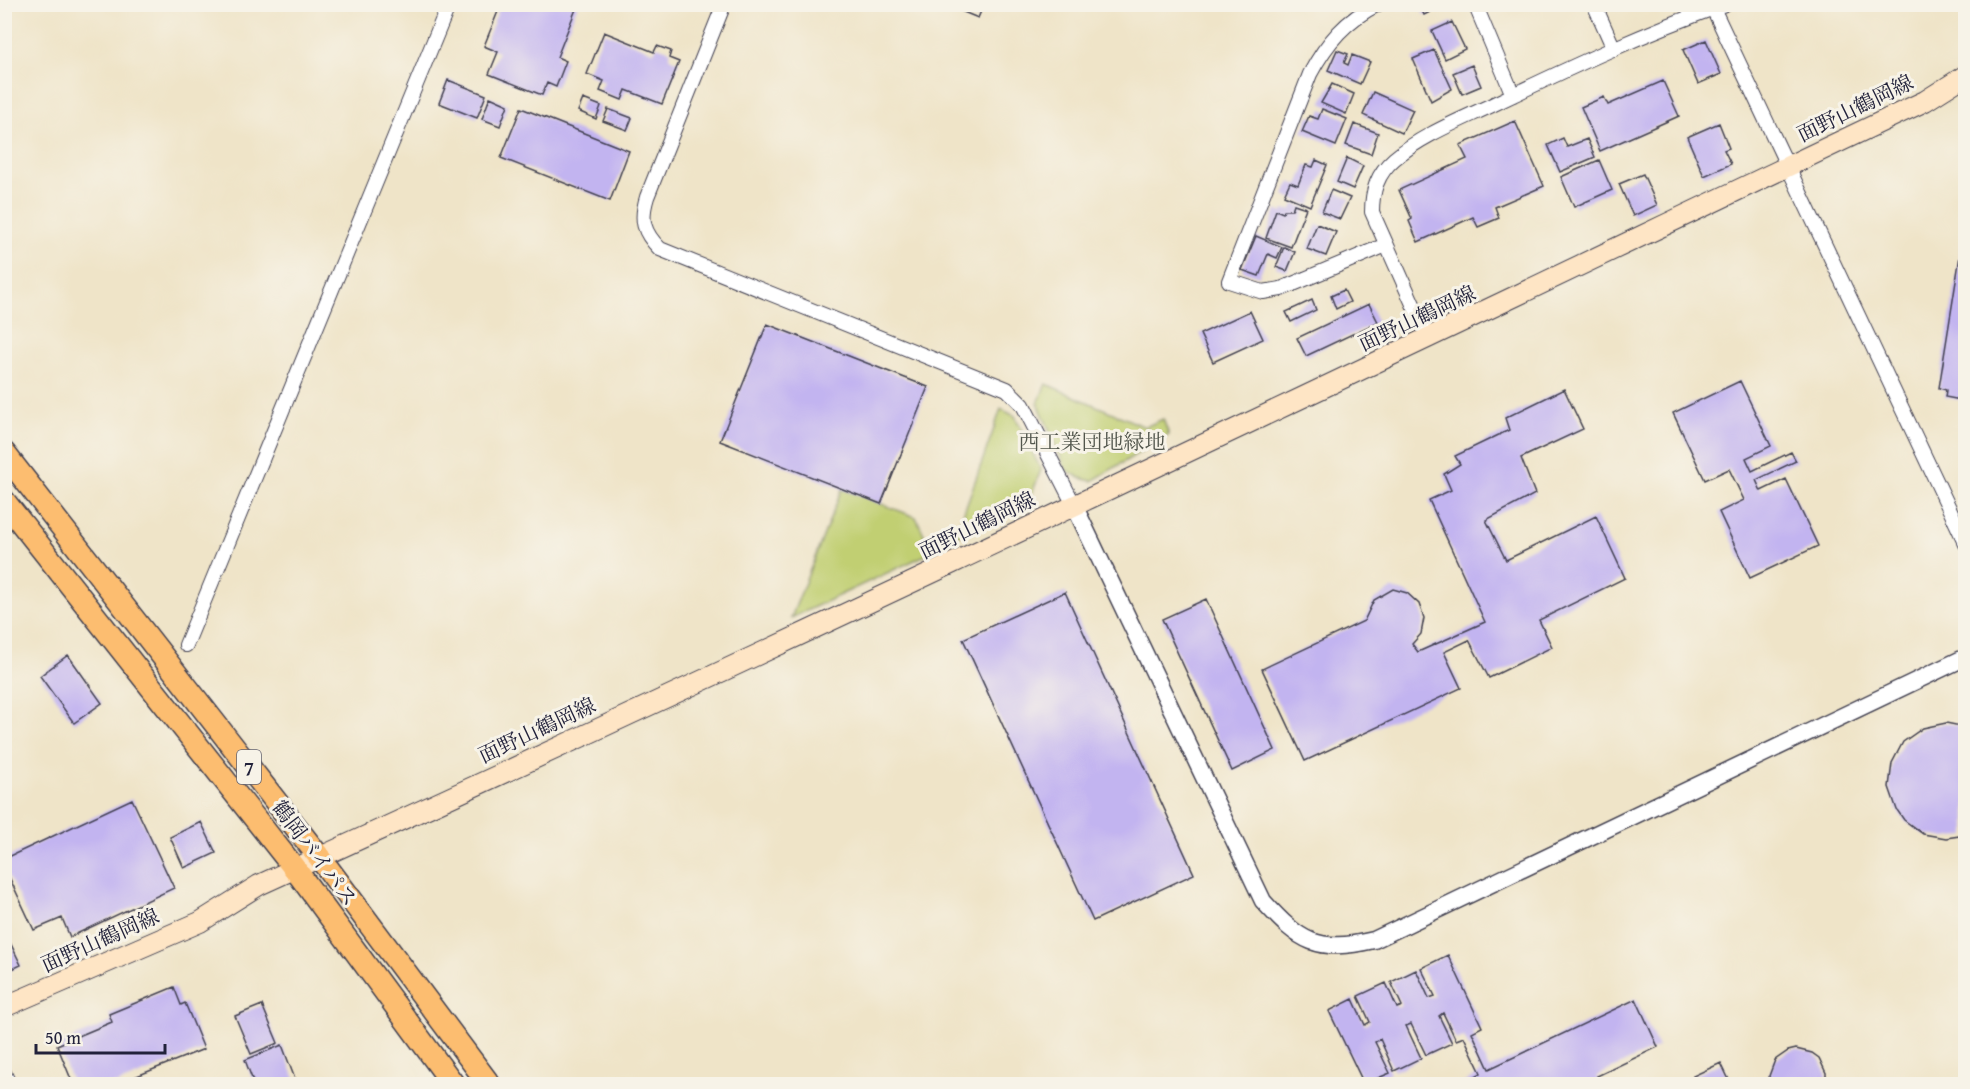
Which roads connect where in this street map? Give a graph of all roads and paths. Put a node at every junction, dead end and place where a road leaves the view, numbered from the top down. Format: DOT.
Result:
graph roads {
  1 [pos="450,4"];
  2 [pos="724,4"];
  3 [pos="1378,4"];
  4 [pos="1475,4"];
  5 [pos="1594,4"];
  6 [pos="1716,6"];
  7 [pos="1614,49"];
  8 [pos="1965,75"];
  9 [pos="1513,95"];
  10 [pos="1788,166"];
  11 [pos="1386,245"];
  12 [pos="1428,340"];
  13 [pos="4,453"];
  14 [pos="4,501"];
  15 [pos="1074,505"];
  16 [pos="1965,544"];
  17 [pos="186,645"];
  18 [pos="1965,657"];
  19 [pos="320,858"];
  20 [pos="295,869"];
  21 [pos="4,1007"];
  22 [pos="4,1073"];
  23 [pos="9,1084"];
  24 [pos="453,1084"];
  25 [pos="489,1084"];
  1 -- 17 [label="street"];
  2 -- 15 [label="street"];
  3 -- 11 [label="street"];
  4 -- 9 [label="street"];
  5 -- 7 [label="street"];
  6 -- 7 [label="street"];
  6 -- 10 [label="street"];
  7 -- 9 [label="street"];
  8 -- 10 [label="main road, 面野山鶴岡線"];
  9 -- 11 [label="street"];
  10 -- 12 [label="main road, 面野山鶴岡線"];
  10 -- 16 [label="street"];
  11 -- 12 [label="street"];
  12 -- 15 [label="main road, 面野山鶴岡線"];
  13 -- 19 [label="highway, 鶴岡バイパス / 7"];
  14 -- 20 [label="highway, 鶴岡バイパス / 7"];
  15 -- 18 [label="street"];
  15 -- 19 [label="main road, 面野山鶴岡線"];
  19 -- 20 [label="main road, 面野山鶴岡線"];
  19 -- 25 [label="highway, 鶴岡バイパス / 7"];
  20 -- 21 [label="main road, 面野山鶴岡線"];
  20 -- 24 [label="highway, 鶴岡バイパス / 7"];
  22 -- 23 [label="street"];
}
